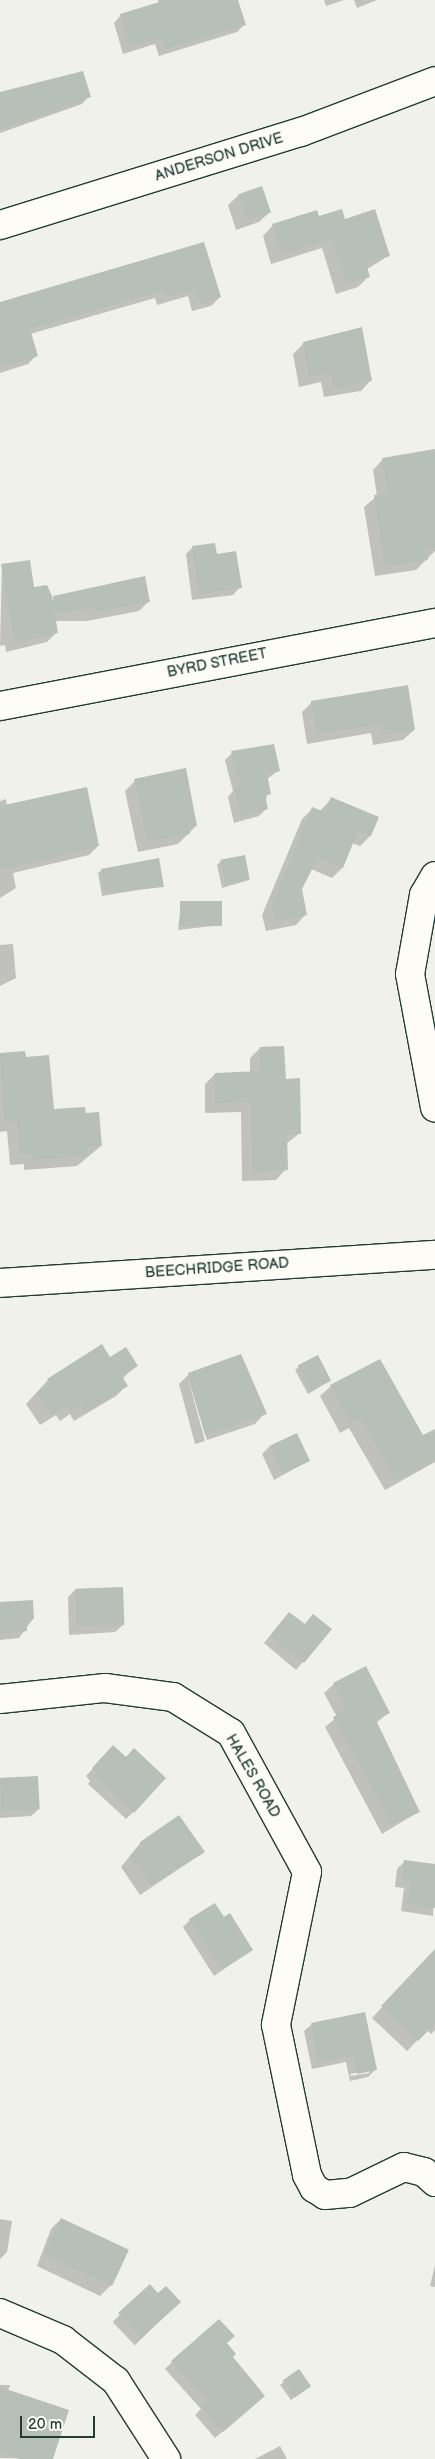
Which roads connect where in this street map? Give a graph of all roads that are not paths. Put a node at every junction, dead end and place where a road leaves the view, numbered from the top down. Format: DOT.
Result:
graph roads {
  1 [pos="435,82"];
  2 [pos="0,224"];
  3 [pos="435,624"];
  4 [pos="0,706"];
  5 [pos="435,876"];
  6 [pos="435,1108"];
  7 [pos="435,1255"];
  8 [pos="0,1282"];
  9 [pos="0,1699"];
  10 [pos="435,2182"];
  11 [pos="0,2313"];
  12 [pos="166,2459"];
  1 -- 2 [label="street, ANDERSON DRIVE"];
  3 -- 4 [label="street, BYRD STREET"];
  5 -- 6 [label="street"];
  7 -- 8 [label="street, BEECHRIDGE ROAD"];
  9 -- 10 [label="street, HALES ROAD"];
  11 -- 12 [label="street"];
}
